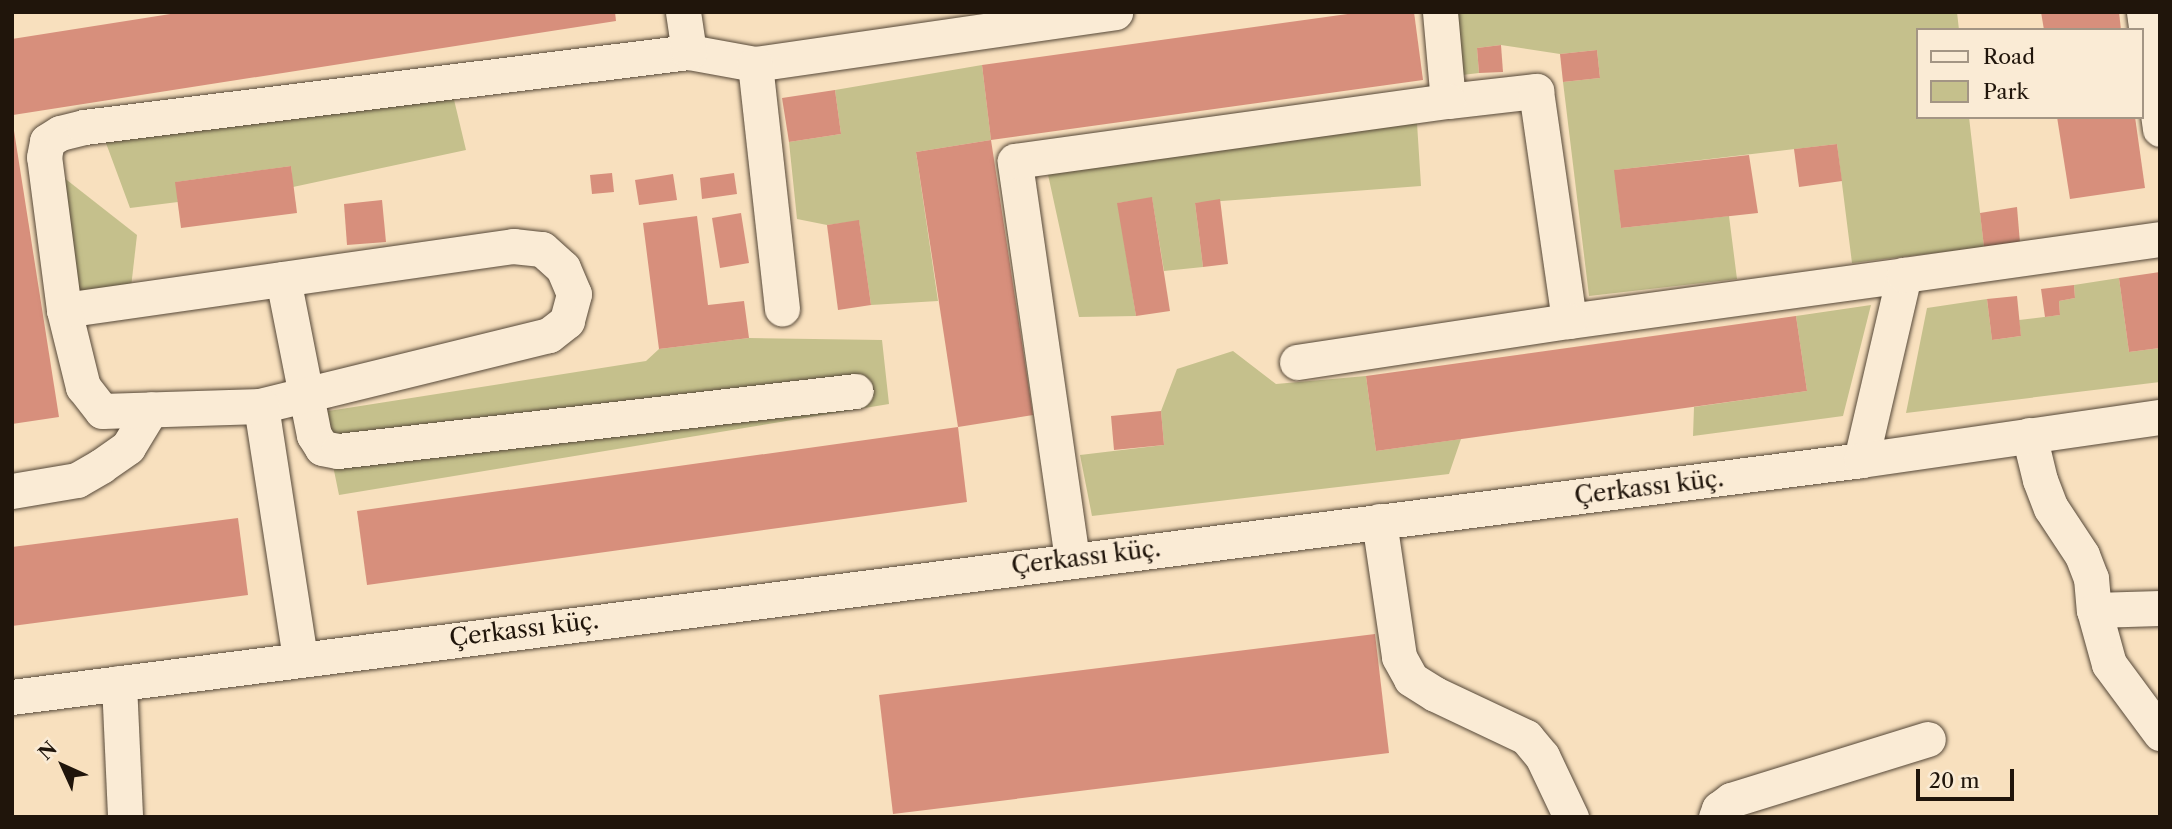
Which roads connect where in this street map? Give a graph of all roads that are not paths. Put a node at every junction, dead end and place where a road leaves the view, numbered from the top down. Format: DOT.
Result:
graph roads {
  1 [pos="683,12"];
  2 [pos="1115,12"];
  3 [pos="1440,12"];
  4 [pos="2144,12"];
  5 [pos="689,52"];
  6 [pos="755,64"];
  7 [pos="1448,101"];
  8 [pos="2160,129"];
  9 [pos="2160,239"];
  10 [pos="1904,275"];
  11 [pos="283,279"];
  12 [pos="782,309"];
  13 [pos="64,310"];
  14 [pos="1569,321"];
  15 [pos="1297,362"];
  16 [pos="856,391"];
  17 [pos="304,395"];
  18 [pos="261,405"];
  19 [pos="151,409"];
  20 [pos="2160,417"];
  21 [pos="2029,435"];
  22 [pos="1861,460"];
  23 [pos="12,491"];
  24 [pos="1379,521"];
  25 [pos="1072,559"];
  26 [pos="2160,608"];
  27 [pos="2094,610"];
  28 [pos="300,658"];
  29 [pos="119,683"];
  30 [pos="12,697"];
  31 [pos="2160,733"];
  32 [pos="1928,739"];
  33 [pos="125,817"];
  34 [pos="1572,817"];
  35 [pos="1716,817"];
  1 -- 5 [label="street"];
  2 -- 6 [label="street"];
  3 -- 7 [label="street"];
  4 -- 8 [label="street"];
  5 -- 6 [label="street"];
  5 -- 13 [label="street"];
  6 -- 12 [label="street"];
  7 -- 14 [label="street"];
  7 -- 25 [label="street"];
  9 -- 10 [label="street"];
  10 -- 14 [label="street"];
  10 -- 22 [label="street"];
  11 -- 13 [label="street"];
  11 -- 17 [label="street"];
  11 -- 17 [label="street"];
  13 -- 19 [label="street"];
  14 -- 15 [label="street"];
  16 -- 17 [label="street"];
  17 -- 18 [label="street"];
  18 -- 19 [label="street"];
  18 -- 28 [label="street"];
  19 -- 23 [label="street"];
  20 -- 21 [label="street, Çerkassı küç."];
  21 -- 22 [label="street, Çerkassı küç."];
  21 -- 27 [label="street"];
  22 -- 24 [label="street, Çerkassı küç."];
  24 -- 25 [label="street, Çerkassı küç."];
  24 -- 34 [label="street"];
  25 -- 28 [label="street, Çerkassı küç."];
  26 -- 27 [label="street"];
  27 -- 31 [label="street"];
  28 -- 29 [label="street, Çerkassı küç."];
  29 -- 30 [label="street, Çerkassı küç."];
  29 -- 33 [label="street"];
  32 -- 35 [label="street"];
}
